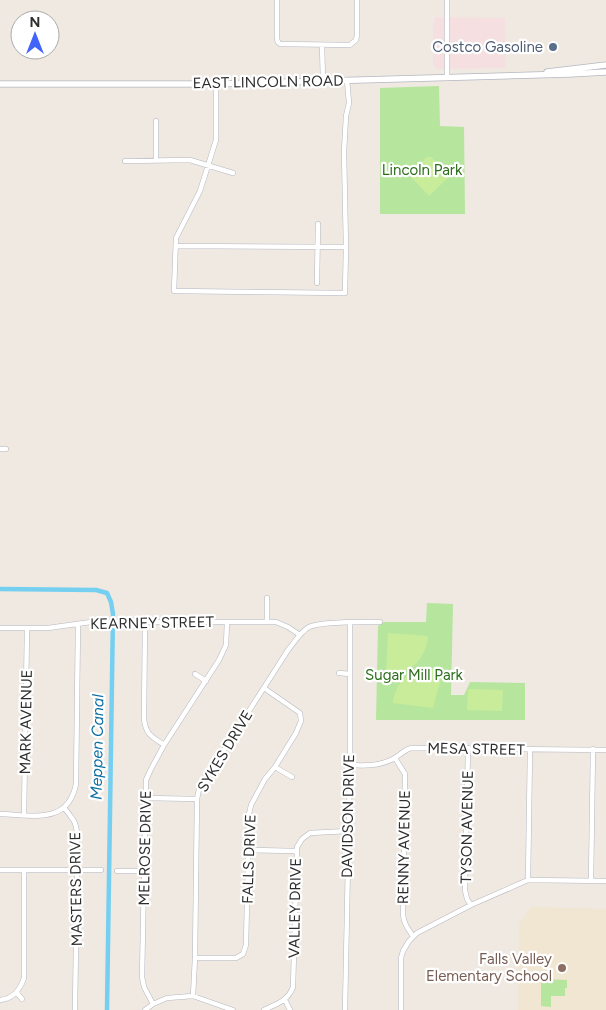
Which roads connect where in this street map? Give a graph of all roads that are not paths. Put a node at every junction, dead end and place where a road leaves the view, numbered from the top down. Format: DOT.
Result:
graph roads {
  1 [pos="277,0"];
  2 [pos="357,0"];
  3 [pos="447,0"];
  4 [pos="322,45"];
  5 [pos="606,64"];
  6 [pos="606,72"];
  7 [pos="536,75"];
  8 [pos="447,78"];
  9 [pos="347,80"];
  10 [pos="323,81"];
  11 [pos="0,84"];
  12 [pos="216,84"];
  13 [pos="156,121"];
  14 [pos="156,160"];
  15 [pos="124,161"];
  16 [pos="209,165"];
  17 [pos="233,173"];
  18 [pos="318,224"];
  19 [pos="176,246"];
  20 [pos="318,247"];
  21 [pos="346,247"];
  22 [pos="317,283"];
  23 [pos="0,449"];
  24 [pos="6,449"];
  25 [pos="267,598"];
  26 [pos="145,622"];
  27 [pos="227,622"];
  28 [pos="267,622"];
  29 [pos="380,622"];
  30 [pos="350,623"];
  31 [pos="78,625"];
  32 [pos="0,628"];
  33 [pos="27,629"];
  34 [pos="300,635"];
  35 [pos="195,674"];
  36 [pos="339,674"];
  37 [pos="350,674"];
  38 [pos="206,681"];
  39 [pos="264,688"];
  40 [pos="164,745"];
  41 [pos="468,748"];
  42 [pos="593,749"];
  43 [pos="530,750"];
  44 [pos="606,750"];
  45 [pos="395,758"];
  46 [pos="275,766"];
  47 [pos="350,766"];
  48 [pos="292,777"];
  49 [pos="146,798"];
  50 [pos="197,799"];
  51 [pos="64,808"];
  52 [pos="0,814"];
  53 [pos="24,815"];
  54 [pos="348,831"];
  55 [pos="248,850"];
  56 [pos="296,851"];
  57 [pos="0,870"];
  58 [pos="24,870"];
  59 [pos="76,870"];
  60 [pos="100,870"];
  61 [pos="117,870"];
  62 [pos="144,871"];
  63 [pos="528,880"];
  64 [pos="590,881"];
  65 [pos="606,881"];
  66 [pos="471,905"];
  67 [pos="413,936"];
  68 [pos="195,958"];
  69 [pos="16,992"];
  70 [pos="193,996"];
  71 [pos="22,999"];
  72 [pos="0,1000"];
  73 [pos="285,1000"];
  74 [pos="153,1004"];
  75 [pos="75,1010"];
  76 [pos="145,1010"];
  77 [pos="233,1010"];
  78 [pos="264,1010"];
  79 [pos="290,1010"];
  80 [pos="345,1010"];
  81 [pos="401,1010"];
  1 -- 4 [label="street"];
  2 -- 4 [label="street"];
  3 -- 8 [label="street"];
  4 -- 10 [label="street"];
  5 -- 7 [label="main road, EAST LINCOLN ROAD"];
  6 -- 7 [label="main road, EAST LINCOLN ROAD"];
  7 -- 8 [label="main road, EAST LINCOLN ROAD"];
  8 -- 9 [label="main road, EAST LINCOLN ROAD"];
  9 -- 10 [label="main road, EAST LINCOLN ROAD"];
  9 -- 21 [label="street"];
  10 -- 12 [label="main road, EAST LINCOLN ROAD"];
  11 -- 12 [label="main road, EAST LINCOLN ROAD"];
  12 -- 16 [label="street"];
  13 -- 14 [label="street"];
  14 -- 15 [label="street"];
  14 -- 16 [label="street"];
  16 -- 17 [label="street"];
  16 -- 19 [label="street"];
  18 -- 20 [label="street"];
  19 -- 20 [label="street"];
  19 -- 21 [label="street"];
  20 -- 21 [label="street"];
  20 -- 22 [label="street"];
  23 -- 24 [label="street"];
  25 -- 28 [label="street"];
  26 -- 27 [label="street, KEARNEY STREET"];
  26 -- 31 [label="street, KEARNEY STREET"];
  26 -- 40 [label="street"];
  27 -- 28 [label="street, KEARNEY STREET"];
  27 -- 38 [label="street, MELROSE DRIVE"];
  28 -- 34 [label="street, KEARNEY STREET"];
  29 -- 30 [label="street, SYKES DRIVE"];
  30 -- 34 [label="street, SYKES DRIVE"];
  30 -- 37 [label="street, DAVIDSON DRIVE"];
  31 -- 33 [label="street, KEARNEY STREET"];
  31 -- 51 [label="street"];
  32 -- 33 [label="street, KEARNEY STREET"];
  33 -- 53 [label="street, MARK AVENUE"];
  34 -- 39 [label="street, SYKES DRIVE"];
  35 -- 38 [label="street"];
  36 -- 37 [label="street"];
  37 -- 47 [label="street, DAVIDSON DRIVE"];
  38 -- 40 [label="street, MELROSE DRIVE"];
  39 -- 46 [label="street, FALLS DRIVE"];
  39 -- 50 [label="street, SYKES DRIVE"];
  40 -- 49 [label="street, MELROSE DRIVE"];
  41 -- 43 [label="street, MESA STREET"];
  41 -- 45 [label="street, MESA STREET"];
  41 -- 66 [label="street, TYSON AVENUE"];
  42 -- 43 [label="street, MESA STREET"];
  42 -- 44 [label="street, MESA STREET"];
  42 -- 64 [label="street"];
  43 -- 63 [label="street"];
  45 -- 47 [label="street, MESA STREET"];
  45 -- 67 [label="street, RENNY AVENUE"];
  46 -- 48 [label="street"];
  46 -- 55 [label="street, FALLS DRIVE"];
  47 -- 54 [label="street, DAVIDSON DRIVE"];
  49 -- 50 [label="street"];
  49 -- 62 [label="street, MELROSE DRIVE"];
  50 -- 68 [label="street, SYKES DRIVE"];
  51 -- 53 [label="street"];
  51 -- 59 [label="street, MASTERS DRIVE"];
  52 -- 53 [label="street"];
  54 -- 56 [label="street, VALLEY DRIVE"];
  54 -- 80 [label="street, DAVIDSON DRIVE"];
  55 -- 56 [label="street"];
  55 -- 68 [label="street, FALLS DRIVE"];
  56 -- 73 [label="street, VALLEY DRIVE"];
  57 -- 58 [label="street"];
  58 -- 59 [label="street"];
  58 -- 69 [label="street"];
  59 -- 60 [label="street"];
  59 -- 75 [label="street, MASTERS DRIVE"];
  61 -- 62 [label="street"];
  62 -- 74 [label="street, MELROSE DRIVE"];
  63 -- 64 [label="street"];
  63 -- 66 [label="street"];
  64 -- 65 [label="street"];
  66 -- 67 [label="street"];
  67 -- 81 [label="street"];
  68 -- 70 [label="street, SYKES DRIVE"];
  69 -- 71 [label="street"];
  69 -- 72 [label="street"];
  70 -- 74 [label="street"];
  70 -- 77 [label="street"];
  73 -- 78 [label="street"];
  73 -- 79 [label="street"];
  74 -- 76 [label="street"];
}
